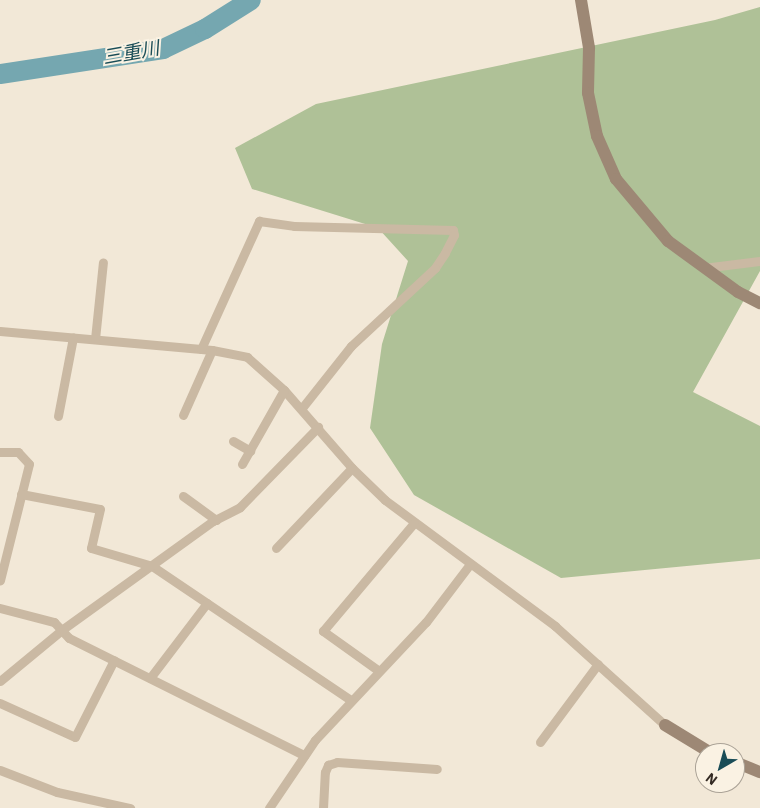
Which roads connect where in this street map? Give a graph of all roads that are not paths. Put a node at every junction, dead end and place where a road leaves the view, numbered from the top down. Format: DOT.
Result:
graph roads {
  1 [pos="581,0"];
  2 [pos="760,261"];
  3 [pos="103,262"];
  4 [pos="703,268"];
  5 [pos="760,303"];
  6 [pos="0,331"];
  7 [pos="74,337"];
  8 [pos="95,339"];
  9 [pos="201,349"];
  10 [pos="212,350"];
  11 [pos="284,390"];
  12 [pos="301,409"];
  13 [pos="183,415"];
  14 [pos="58,416"];
  15 [pos="318,427"];
  16 [pos="233,441"];
  17 [pos="250,451"];
  18 [pos="0,452"];
  19 [pos="242,464"];
  20 [pos="352,468"];
  21 [pos="21,494"];
  22 [pos="183,496"];
  23 [pos="216,520"];
  24 [pos="414,523"];
  25 [pos="4,542"];
  26 [pos="276,548"];
  27 [pos="470,564"];
  28 [pos="152,566"];
  29 [pos="0,580"];
  30 [pos="207,603"];
  31 [pos="0,608"];
  32 [pos="63,629"];
  33 [pos="114,660"];
  34 [pos="598,664"];
  35 [pos="379,671"];
  36 [pos="150,678"];
  37 [pos="0,680"];
  38 [pos="351,700"];
  39 [pos="0,704"];
  40 [pos="665,725"];
  41 [pos="540,742"];
  42 [pos="695,743"];
  43 [pos="304,755"];
  44 [pos="745,766"];
  45 [pos="437,769"];
  46 [pos="0,770"];
  47 [pos="760,772"];
  48 [pos="130,808"];
  49 [pos="269,808"];
  50 [pos="322,808"];
  1 -- 4 [label="street"];
  2 -- 4 [label="street"];
  3 -- 8 [label="street"];
  4 -- 5 [label="street"];
  6 -- 7 [label="street"];
  7 -- 8 [label="street"];
  7 -- 14 [label="street"];
  8 -- 9 [label="street"];
  9 -- 10 [label="street"];
  9 -- 12 [label="street"];
  10 -- 11 [label="street"];
  10 -- 13 [label="street"];
  11 -- 12 [label="street"];
  11 -- 17 [label="street"];
  12 -- 15 [label="street"];
  15 -- 20 [label="street"];
  15 -- 23 [label="street"];
  16 -- 17 [label="street"];
  17 -- 19 [label="street"];
  18 -- 21 [label="street"];
  20 -- 24 [label="street"];
  20 -- 26 [label="street"];
  21 -- 25 [label="street"];
  21 -- 28 [label="street"];
  22 -- 23 [label="street"];
  23 -- 28 [label="street"];
  24 -- 27 [label="street"];
  24 -- 35 [label="street"];
  25 -- 29 [label="street"];
  27 -- 34 [label="street"];
  27 -- 35 [label="street"];
  28 -- 30 [label="street"];
  28 -- 32 [label="street"];
  30 -- 36 [label="street"];
  30 -- 38 [label="street"];
  31 -- 32 [label="street"];
  32 -- 33 [label="street"];
  32 -- 37 [label="street"];
  33 -- 36 [label="street"];
  33 -- 39 [label="street"];
  34 -- 40 [label="street"];
  34 -- 41 [label="street"];
  35 -- 38 [label="street"];
  36 -- 43 [label="street"];
  38 -- 43 [label="street"];
  40 -- 42 [label="street"];
  43 -- 49 [label="street"];
  44 -- 47 [label="street"];
  45 -- 50 [label="street"];
  46 -- 48 [label="street"];
}
